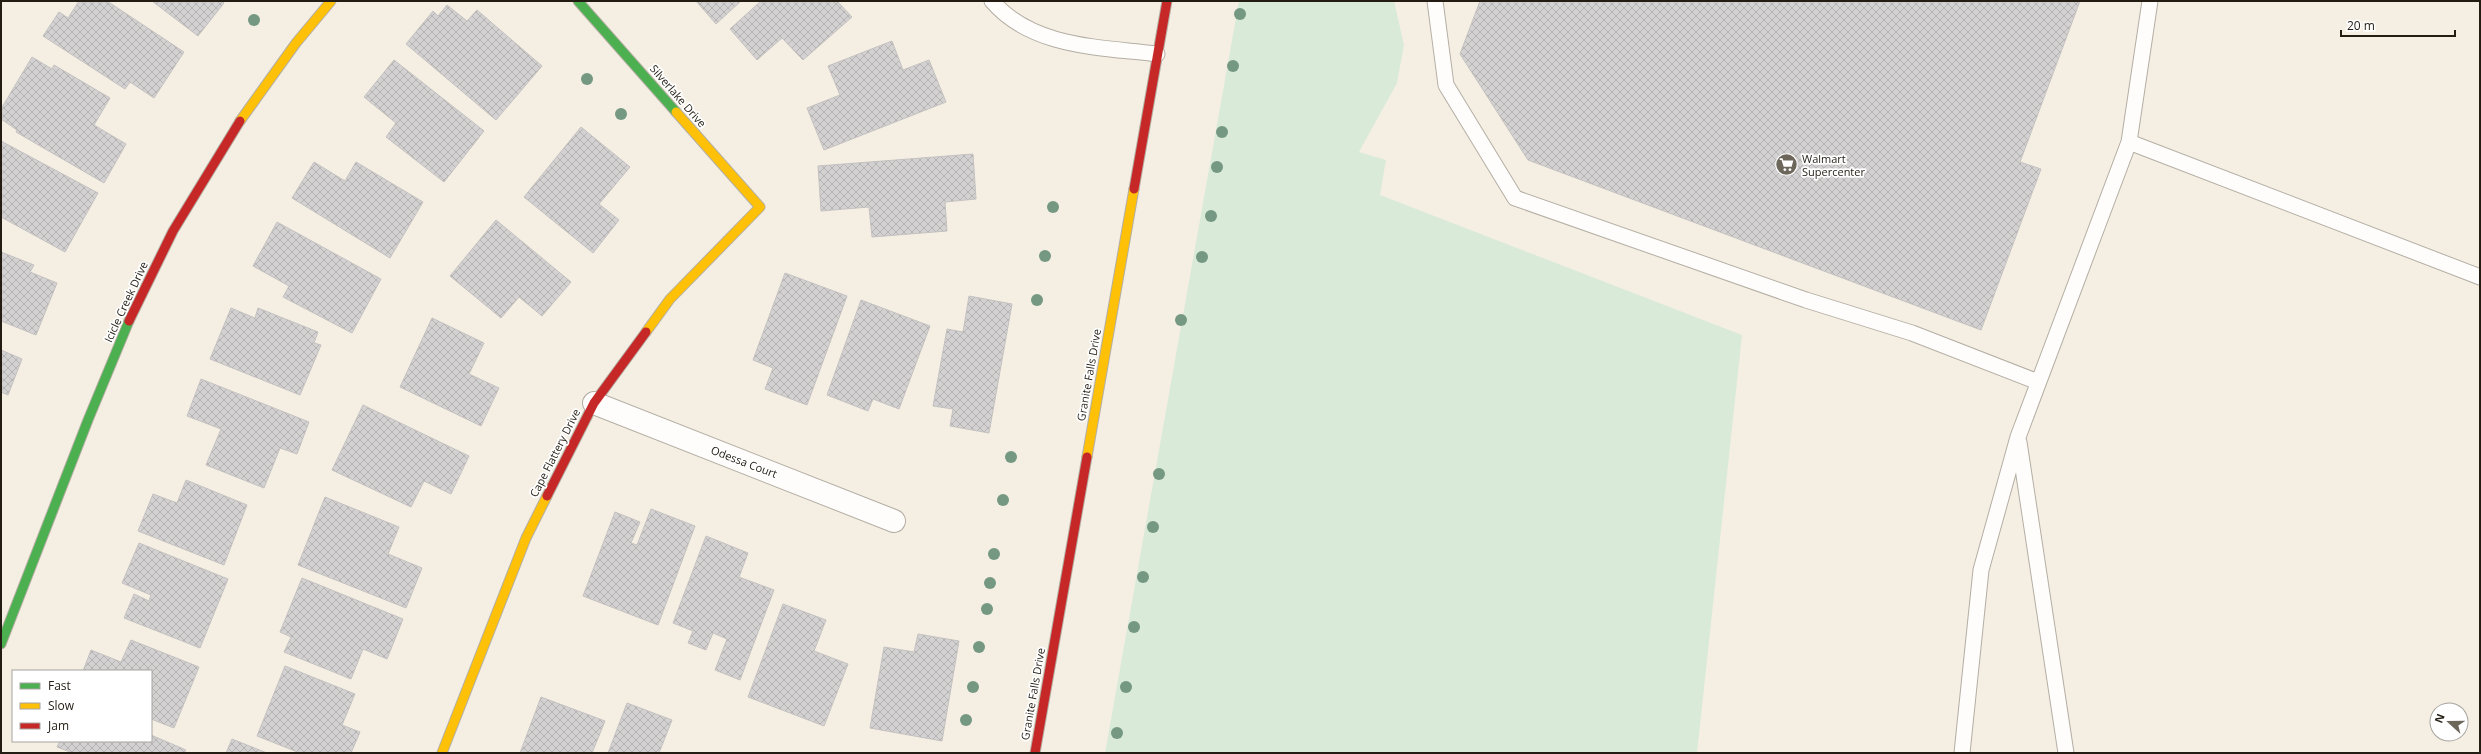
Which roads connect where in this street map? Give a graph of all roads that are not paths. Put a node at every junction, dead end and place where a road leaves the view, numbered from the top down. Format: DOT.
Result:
graph roads {
  1 [pos="331,1"];
  2 [pos="578,1"];
  3 [pos="992,1"];
  4 [pos="1167,1"];
  5 [pos="1435,1"];
  6 [pos="2150,1"];
  7 [pos="1157,54"];
  8 [pos="2129,142"];
  9 [pos="760,207"];
  10 [pos="2480,277"];
  11 [pos="2038,382"];
  12 [pos="594,403"];
  13 [pos="2018,437"];
  14 [pos="894,521"];
  15 [pos="1,644"];
  16 [pos="442,753"];
  17 [pos="1035,753"];
  18 [pos="1962,753"];
  19 [pos="2066,753"];
  1 -- 15 [label="street, Icicle Creek Drive"];
  2 -- 9 [label="street, Silverlake Drive"];
  3 -- 7 [label="lane"];
  4 -- 7 [label="street, Granite Falls Drive"];
  5 -- 11 [label="lane"];
  6 -- 8 [label="lane"];
  7 -- 17 [label="street, Granite Falls Drive"];
  8 -- 10 [label="lane"];
  8 -- 11 [label="lane"];
  9 -- 12 [label="street, Cape Flattery Drive"];
  11 -- 13 [label="lane"];
  12 -- 14 [label="street, Odessa Court"];
  12 -- 16 [label="street, Cape Flattery Drive"];
  13 -- 18 [label="lane"];
  13 -- 19 [label="lane"];
}
